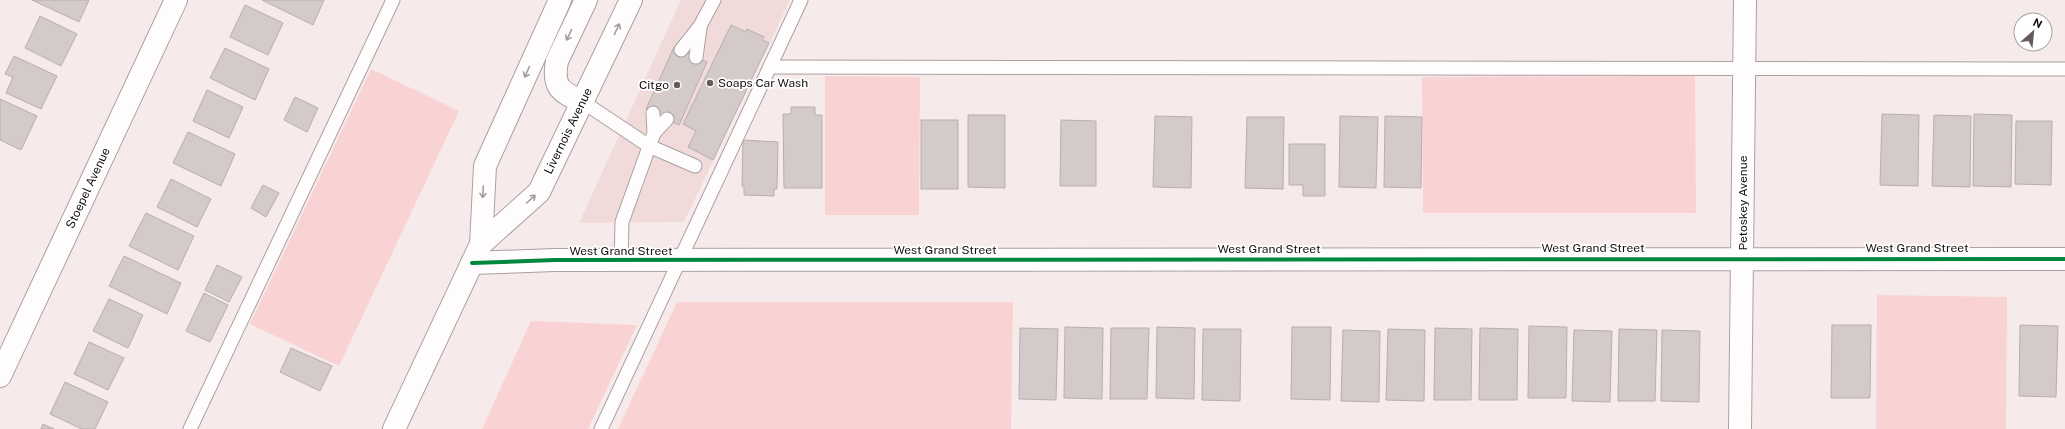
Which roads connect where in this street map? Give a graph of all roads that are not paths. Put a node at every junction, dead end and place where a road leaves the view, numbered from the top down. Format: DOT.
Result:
graph roads {
  1 [pos="176,0"];
  2 [pos="393,0"];
  3 [pos="560,0"];
  4 [pos="586,0"];
  5 [pos="631,0"];
  6 [pos="714,0"];
  7 [pos="801,0"];
  8 [pos="1744,0"];
  9 [pos="700,26"];
  10 [pos="681,50"];
  11 [pos="696,57"];
  12 [pos="770,67"];
  13 [pos="1744,69"];
  14 [pos="2065,69"];
  15 [pos="583,102"];
  16 [pos="653,113"];
  17 [pos="667,119"];
  18 [pos="654,133"];
  19 [pos="649,146"];
  20 [pos="695,166"];
  21 [pos="476,253"];
  22 [pos="1742,258"];
  23 [pos="2065,259"];
  24 [pos="620,261"];
  25 [pos="680,261"];
  26 [pos="0,376"];
  27 [pos="190,429"];
  28 [pos="394,429"];
  29 [pos="601,429"];
  30 [pos="1740,429"];
  1 -- 26 [label="street, Stoepel Avenue"];
  2 -- 27 [label="lane"];
  3 -- 21 [label="street, Livernois Avenue, one-way"];
  4 -- 15 [label="street, one-way"];
  15 -- 5 [label="street, Livernois Avenue, one-way"];
  6 -- 9 [label="lane"];
  7 -- 12 [label="lane"];
  8 -- 13 [label="street, Petoskey Avenue"];
  9 -- 10 [label="lane"];
  9 -- 11 [label="lane"];
  12 -- 13 [label="lane"];
  12 -- 25 [label="lane"];
  13 -- 14 [label="lane"];
  13 -- 22 [label="street, Petoskey Avenue"];
  15 -- 19 [label="lane"];
  21 -- 15 [label="street, Livernois Avenue, one-way"];
  16 -- 18 [label="lane"];
  17 -- 18 [label="lane"];
  18 -- 19 [label="lane"];
  19 -- 20 [label="lane"];
  19 -- 24 [label="lane"];
  21 -- 24 [label="street, West Grand Street"];
  21 -- 28 [label="street, Livernois Avenue"];
  22 -- 23 [label="street, West Grand Street"];
  22 -- 25 [label="street, West Grand Street"];
  22 -- 30 [label="street, Petoskey Avenue"];
  24 -- 25 [label="street, West Grand Street"];
  25 -- 29 [label="lane"];
}
